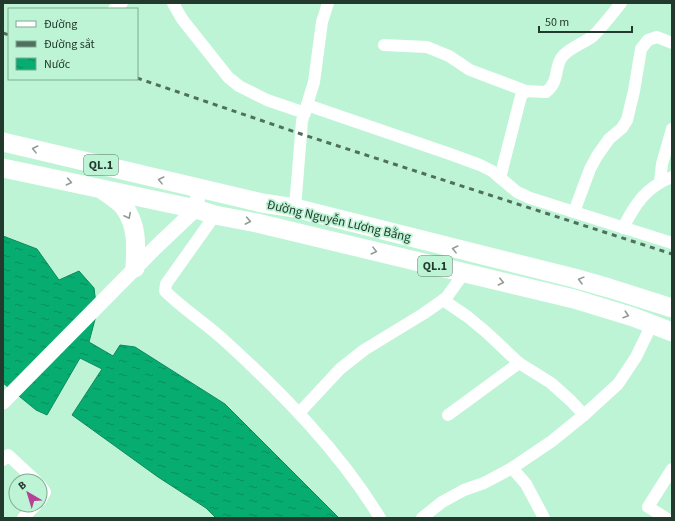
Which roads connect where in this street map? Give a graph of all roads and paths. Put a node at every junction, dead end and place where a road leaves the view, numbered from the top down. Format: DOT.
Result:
graph roads {
  1 [pos="328,3"];
  2 [pos="621,3"];
  3 [pos="177,6"];
  4 [pos="672,43"];
  5 [pos="384,44"];
  6 [pos="526,91"];
  7 [pos="306,109"];
  8 [pos="672,129"];
  9 [pos="3,142"];
  10 [pos="3,168"];
  11 [pos="672,177"];
  12 [pos="500,178"];
  13 [pos="660,182"];
  14 [pos="199,188"];
  15 [pos="102,189"];
  16 [pos="295,208"];
  17 [pos="196,209"];
  18 [pos="574,212"];
  19 [pos="215,215"];
  20 [pos="623,228"];
  21 [pos="672,244"];
  22 [pos="135,268"];
  23 [pos="464,273"];
  24 [pos="443,300"];
  25 [pos="672,308"];
  26 [pos="652,324"];
  27 [pos="672,332"];
  28 [pos="519,364"];
  29 [pos="6,398"];
  30 [pos="299,413"];
  31 [pos="448,415"];
  32 [pos="584,415"];
  33 [pos="6,457"];
  34 [pos="512,468"];
  35 [pos="672,469"];
  36 [pos="26,473"];
  37 [pos="380,518"];
  38 [pos="422,518"];
  39 [pos="544,518"];
  40 [pos="666,518"];
  1 -- 7 [label="street"];
  2 -- 6 [label="street"];
  3 -- 7 [label="street"];
  4 -- 18 [label="street"];
  5 -- 6 [label="street"];
  6 -- 12 [label="street"];
  7 -- 12 [label="street"];
  7 -- 16 [label="street"];
  8 -- 13 [label="street"];
  14 -- 9 [label="highway, Đường Nguyễn Lương Bằng / QL.1, one-way"];
  10 -- 15 [label="highway, Đường Nguyễn Lương Bằng / QL.1, one-way"];
  11 -- 13 [label="street"];
  12 -- 18 [label="street"];
  13 -- 20 [label="street"];
  14 -- 16 [label="highway, Đường Nguyễn Lương Bằng / QL.1"];
  14 -- 17 [label="street"];
  15 -- 17 [label="highway, Đường Nguyễn Lương Bằng / QL.1"];
  15 -- 22 [label="highway, one-way"];
  25 -- 16 [label="highway, Đường Nguyễn Lương Bằng / QL.1, one-way"];
  17 -- 19 [label="highway, Đường Nguyễn Lương Bằng / QL.1"];
  17 -- 22 [label="street"];
  18 -- 20 [label="street"];
  19 -- 23 [label="highway, Đường Nguyễn Lương Bằng / QL.1, one-way"];
  19 -- 30 [label="street"];
  20 -- 21 [label="street"];
  22 -- 29 [label="street"];
  23 -- 24 [label="street"];
  23 -- 26 [label="highway, Đường Nguyễn Lương Bằng / QL.1, one-way"];
  24 -- 28 [label="street"];
  24 -- 30 [label="street"];
  26 -- 27 [label="highway, Đường Nguyễn Lương Bằng / QL.1"];
  26 -- 32 [label="street"];
  28 -- 31 [label="street"];
  28 -- 32 [label="street"];
  30 -- 37 [label="street"];
  32 -- 34 [label="street"];
  33 -- 36 [label="street"];
  34 -- 38 [label="street"];
  34 -- 39 [label="street"];
  35 -- 40 [label="street"];
}
